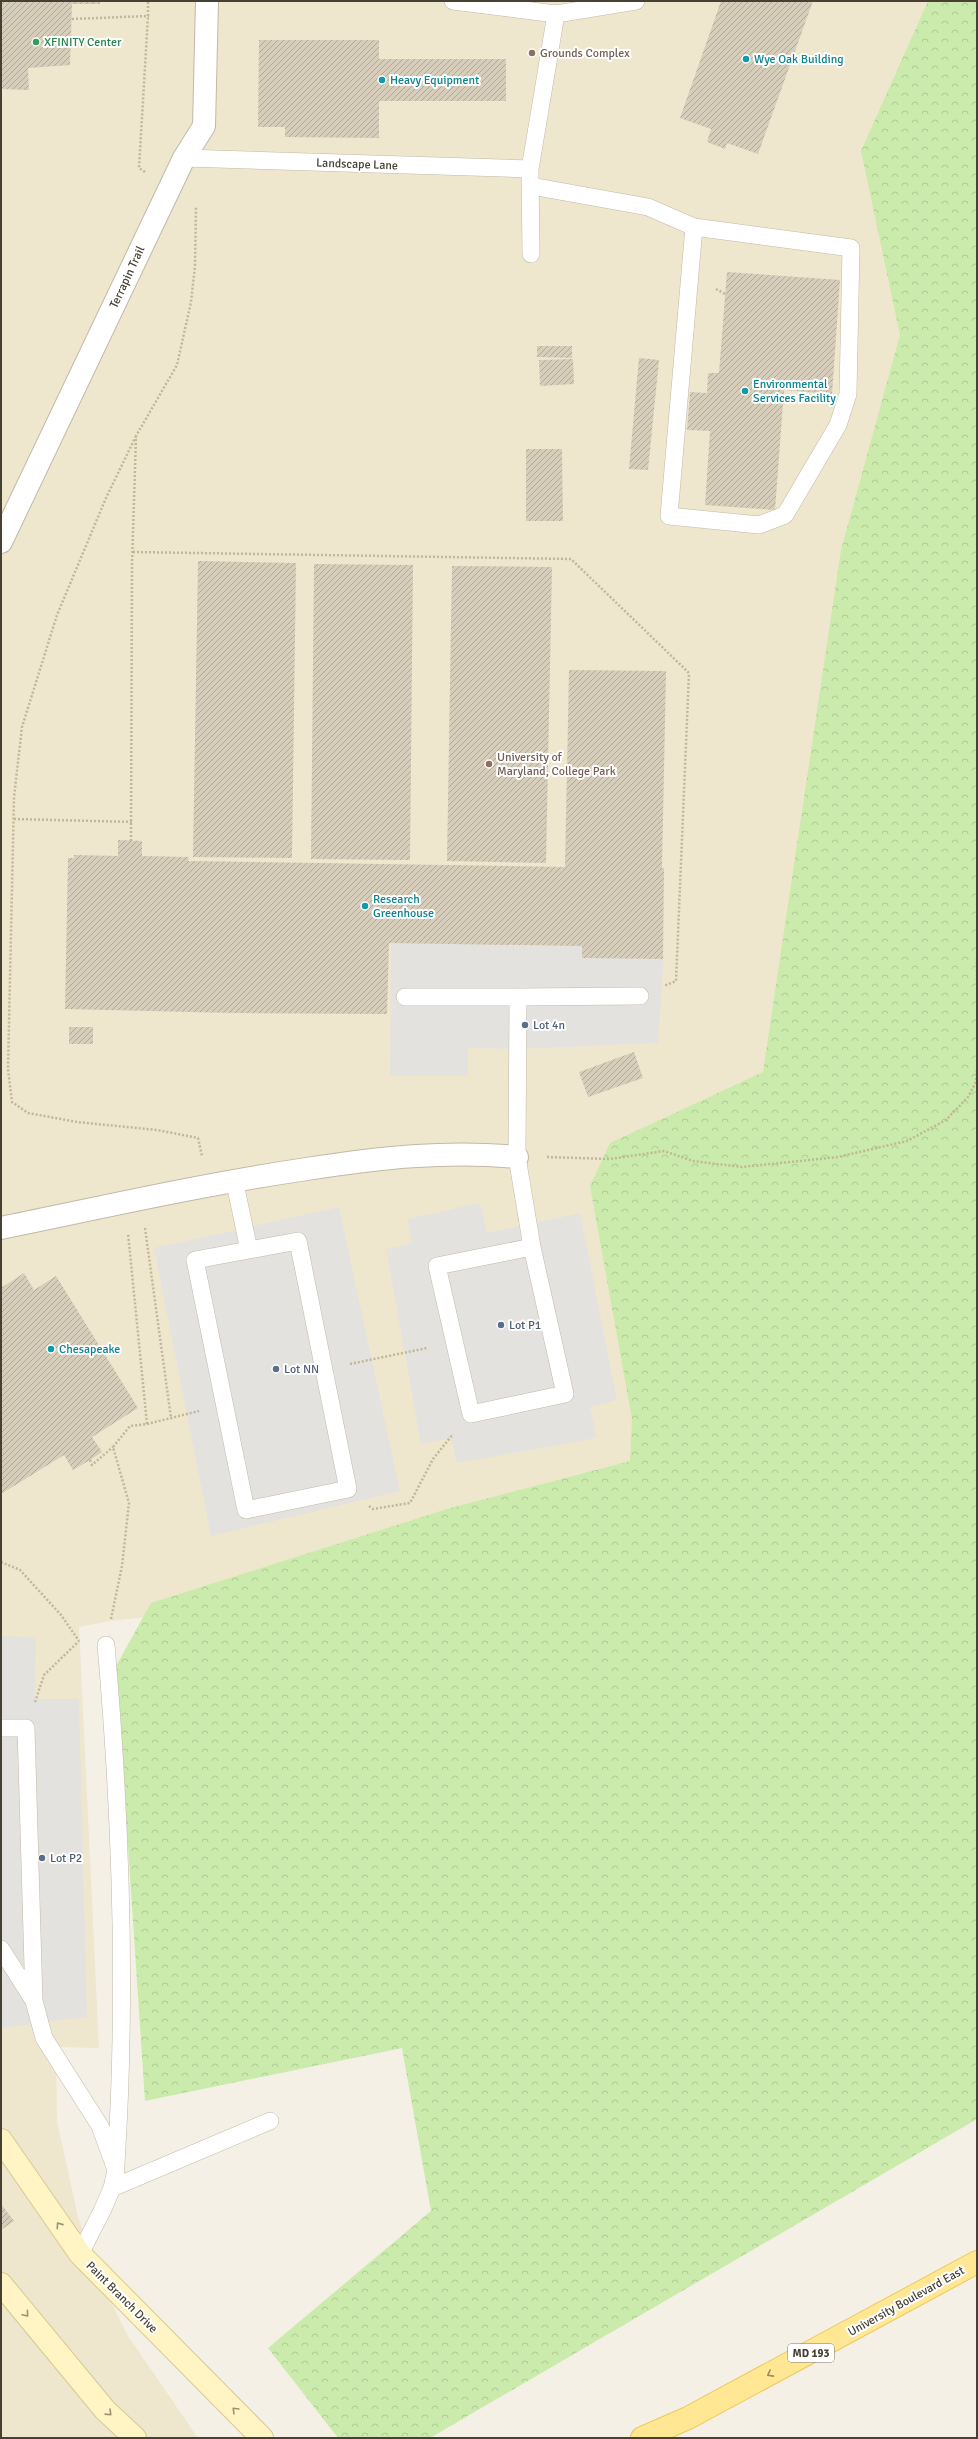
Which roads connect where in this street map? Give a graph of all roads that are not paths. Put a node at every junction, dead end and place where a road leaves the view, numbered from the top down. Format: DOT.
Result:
graph roads {
  1 [pos="207,1"];
  2 [pos="453,1"];
  3 [pos="636,1"];
  4 [pos="556,14"];
  5 [pos="184,158"];
  6 [pos="530,178"];
  7 [pos="694,227"];
  8 [pos="531,254"];
  9 [pos="1,542"];
  10 [pos="640,996"];
  11 [pos="405,997"];
  12 [pos="518,997"];
  13 [pos="517,1157"];
  14 [pos="234,1179"];
  15 [pos="1,1228"];
  16 [pos="532,1246"];
  17 [pos="249,1250"];
  18 [pos="106,1645"];
  19 [pos="1,1728"];
  20 [pos="1,1949"];
  21 [pos="34,2001"];
  22 [pos="270,2121"];
  23 [pos="1,2140"];
  24 [pos="116,2170"];
  25 [pos="112,2188"];
  26 [pos="80,2254"];
  27 [pos="977,2262"];
  28 [pos="1,2284"];
  29 [pos="135,2438"];
  30 [pos="262,2438"];
  31 [pos="642,2438"];
  1 -- 5 [label="street, Terrapin Trail"];
  2 -- 4 [label="lane"];
  3 -- 4 [label="lane"];
  4 -- 6 [label="lane"];
  5 -- 6 [label="lane, Landscape Lane"];
  5 -- 9 [label="street, Terrapin Trail"];
  6 -- 7 [label="lane, Landscape Lane"];
  6 -- 8 [label="lane"];
  7 -- 7 [label="lane, Landscape Lane"];
  10 -- 12 [label="lane"];
  11 -- 12 [label="lane"];
  12 -- 13 [label="lane"];
  13 -- 14 [label="street"];
  13 -- 16 [label="lane"];
  14 -- 15 [label="street"];
  14 -- 17 [label="lane"];
  16 -- 16 [label="lane"];
  17 -- 17 [label="lane"];
  18 -- 24 [label="lane"];
  19 -- 21 [label="lane"];
  20 -- 21 [label="lane"];
  21 -- 24 [label="lane"];
  22 -- 25 [label="lane"];
  26 -- 23 [label="street, Paint Branch Drive, one-way"];
  24 -- 25 [label="lane"];
  25 -- 26 [label="lane"];
  30 -- 26 [label="street, Paint Branch Drive, one-way"];
  27 -- 31 [label="main road, University Boulevard East / MD 193, one-way"];
  28 -- 29 [label="street, one-way"];
}
